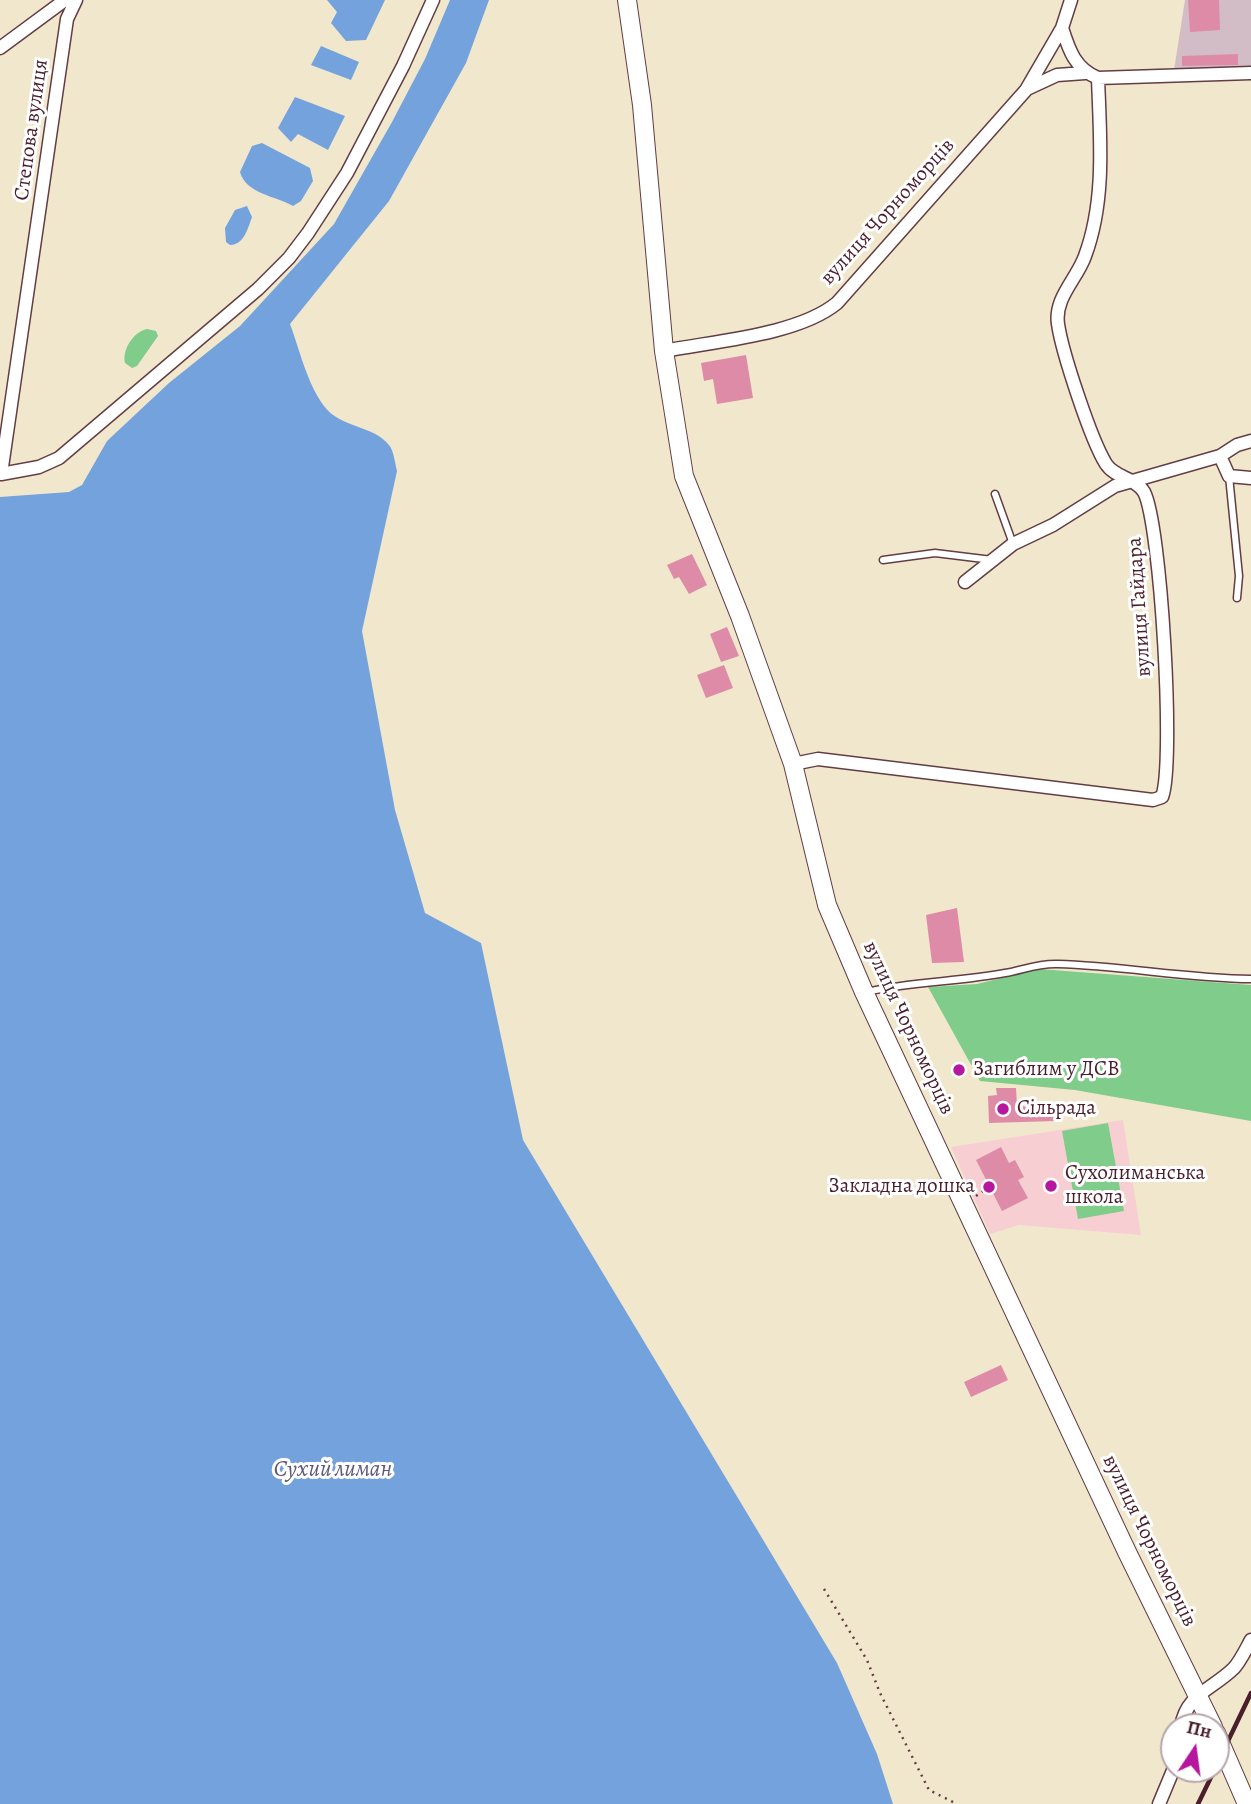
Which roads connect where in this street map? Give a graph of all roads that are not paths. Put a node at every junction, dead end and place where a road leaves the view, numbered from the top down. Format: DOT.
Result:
graph roads {
  1 [pos="65,0"];
  2 [pos="76,0"];
  3 [pos="433,0"];
  4 [pos="627,0"];
  5 [pos="1071,0"];
  6 [pos="1062,28"];
  7 [pos="0,48"];
  8 [pos="1251,73"];
  9 [pos="1092,75"];
  10 [pos="1026,90"];
  11 [pos="664,351"];
  12 [pos="1251,440"];
  13 [pos="1220,456"];
  14 [pos="1,474"];
  15 [pos="1229,476"];
  16 [pos="1251,478"];
  17 [pos="1129,481"];
  18 [pos="995,494"];
  19 [pos="1013,544"];
  20 [pos="883,560"];
  21 [pos="992,560"];
  22 [pos="965,582"];
  23 [pos="1237,598"];
  24 [pos="793,764"];
  25 [pos="1251,979"];
  26 [pos="864,992"];
  27 [pos="1251,1640"];
  28 [pos="1198,1692"];
  29 [pos="1184,1713"];
  30 [pos="1207,1713"];
  31 [pos="1230,1765"];
  32 [pos="1168,1783"];
  33 [pos="1159,1804"];
  34 [pos="1247,1804"];
  1 -- 7 [label="street, Степова вулиця"];
  2 -- 14 [label="street, Степова вулиця"];
  3 -- 14 [label="street"];
  4 -- 11 [label="main road, вулиця Чорноморців"];
  5 -- 6 [label="street, вулиця Чорноморців"];
  6 -- 9 [label="street"];
  6 -- 10 [label="street, вулиця Чорноморців"];
  8 -- 9 [label="street"];
  9 -- 10 [label="street"];
  9 -- 17 [label="street, вулиця Гайдара"];
  10 -- 11 [label="street, вулиця Чорноморців"];
  11 -- 24 [label="main road, вулиця Чорноморців"];
  12 -- 13 [label="street"];
  13 -- 15 [label="street"];
  13 -- 17 [label="street"];
  15 -- 16 [label="street"];
  15 -- 23 [label="lane"];
  17 -- 19 [label="street"];
  17 -- 24 [label="street, вулиця Гайдара"];
  18 -- 19 [label="lane"];
  19 -- 21 [label="street"];
  20 -- 21 [label="lane"];
  21 -- 22 [label="street"];
  24 -- 26 [label="main road, вулиця Чорноморців"];
  25 -- 26 [label="lane"];
  26 -- 28 [label="main road, вулиця Чорноморців"];
  27 -- 28 [label="street"];
  28 -- 29 [label="street"];
  28 -- 30 [label="main road, вулиця Чорноморців"];
  31 -- 34 [label="main road"];
  32 -- 33 [label="street"];
}
